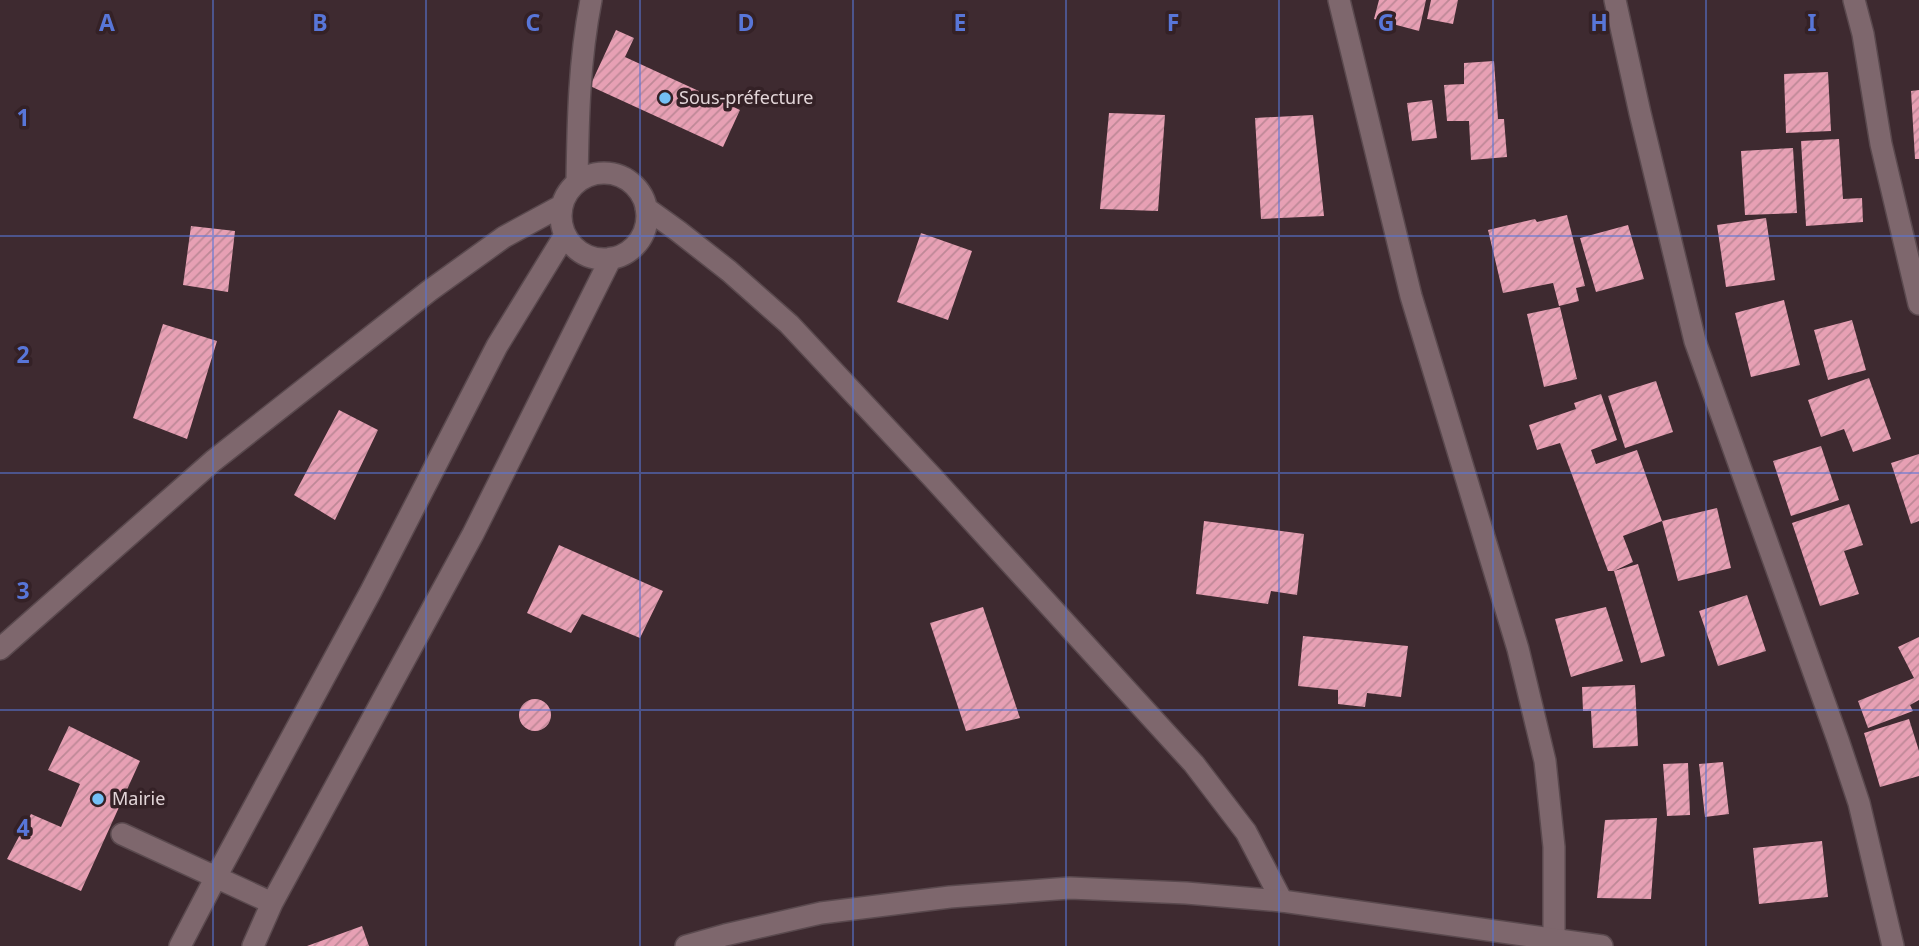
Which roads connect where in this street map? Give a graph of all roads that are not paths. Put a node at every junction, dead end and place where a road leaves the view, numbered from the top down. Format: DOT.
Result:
graph roads {
  1 [pos="590,0"];
  2 [pos="1339,0"];
  3 [pos="1615,0"];
  4 [pos="1854,0"];
  5 [pos="577,182"];
  6 [pos="561,206"];
  7 [pos="646,208"];
  8 [pos="565,235"];
  9 [pos="611,258"];
  10 [pos="1919,304"];
  11 [pos="0,649"];
  12 [pos="122,834"];
  13 [pos="216,877"];
  14 [pos="1282,901"];
  15 [pos="272,903"];
  16 [pos="726,940"];
  17 [pos="1552,942"];
  18 [pos="180,946"];
  19 [pos="253,946"];
  20 [pos="686,946"];
  21 [pos="1602,946"];
  22 [pos="1893,946"];
  1 -- 5 [label="street"];
  2 -- 17 [label="street"];
  3 -- 22 [label="street"];
  4 -- 10 [label="street"];
  5 -- 6 [label="street"];
  5 -- 7 [label="street"];
  6 -- 8 [label="street"];
  6 -- 11 [label="street"];
  7 -- 9 [label="street"];
  7 -- 14 [label="street"];
  8 -- 9 [label="street"];
  8 -- 13 [label="street"];
  9 -- 15 [label="street"];
  12 -- 13 [label="street"];
  13 -- 15 [label="street"];
  13 -- 18 [label="street"];
  14 -- 16 [label="street"];
  14 -- 17 [label="street"];
  15 -- 19 [label="street"];
  16 -- 20 [label="street"];
  17 -- 21 [label="street"];
}
